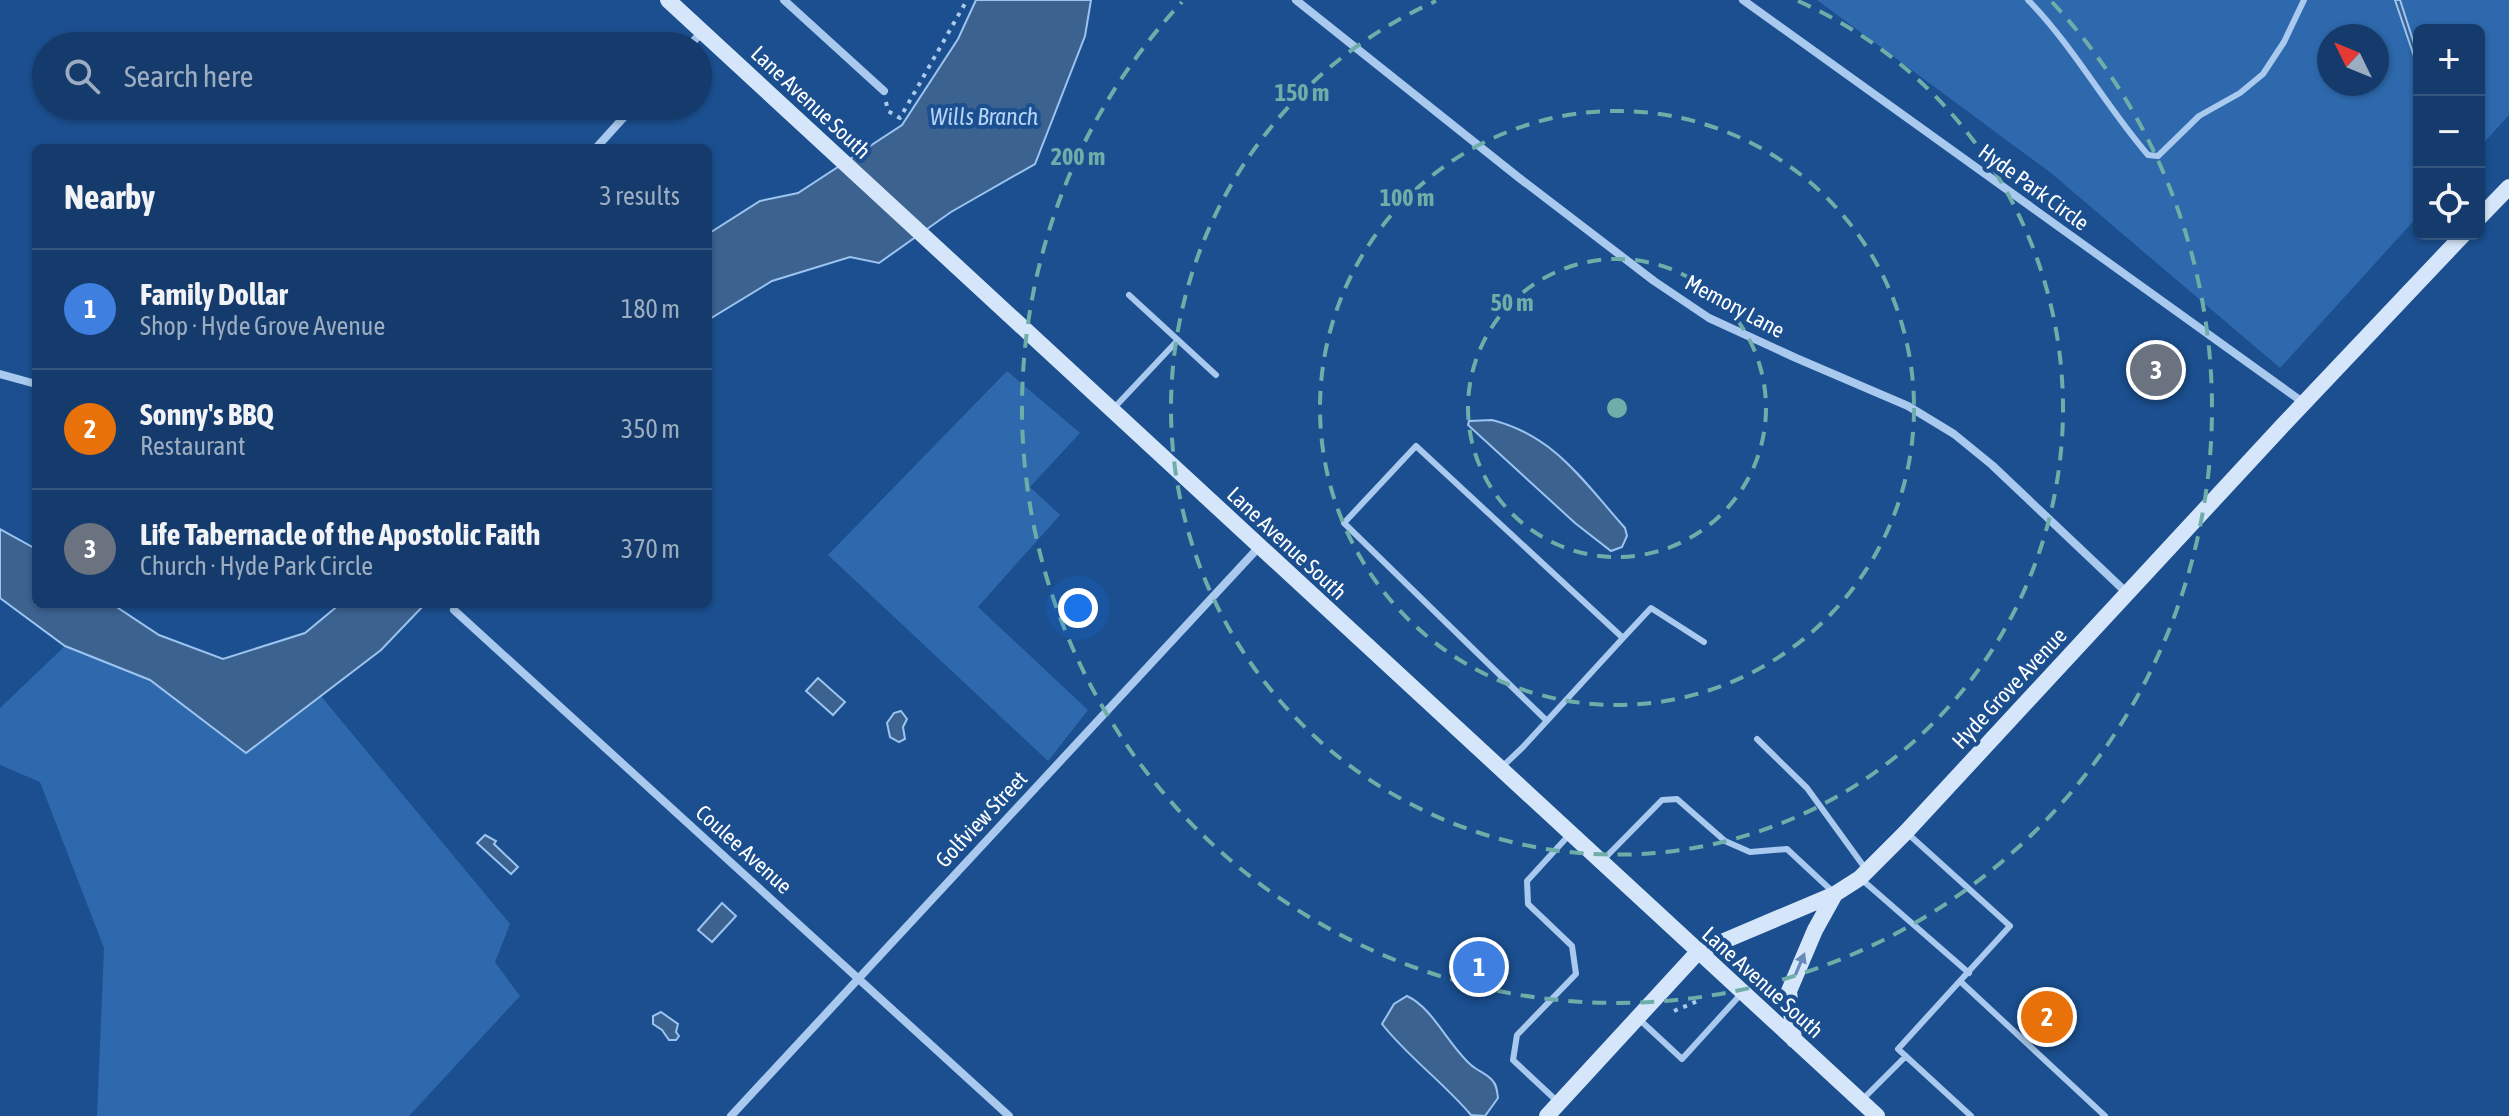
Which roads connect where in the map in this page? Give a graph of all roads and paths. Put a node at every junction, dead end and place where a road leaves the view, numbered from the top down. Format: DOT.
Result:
graph roads {
  1 [pos="668,0"];
  2 [pos="784,0"];
  3 [pos="967,0"];
  4 [pos="1296,0"];
  5 [pos="1743,0"];
  6 [pos="2028,0"];
  7 [pos="2304,0"];
  8 [pos="702,32"];
  9 [pos="712,41"];
  10 [pos="884,91"];
  11 [pos="621,120"];
  12 [pos="600,144"];
  13 [pos="2509,187"];
  14 [pos="2485,212"];
  15 [pos="2458,240"];
  16 [pos="1129,295"];
  17 [pos="1178,340"];
  18 [pos="0,374"];
  19 [pos="1216,375"];
  20 [pos="32,383"];
  21 [pos="2304,403"];
  22 [pos="1112,411"];
  23 [pos="1259,547"];
  24 [pos="2127,593"];
  25 [pos="454,610"];
  26 [pos="1623,638"];
  27 [pos="1704,642"];
  28 [pos="1547,721"];
  29 [pos="1757,739"];
  30 [pos="1499,769"];
  31 [pos="1906,832"];
  32 [pos="1570,834"];
  33 [pos="1601,863"];
  34 [pos="1864,875"];
  35 [pos="1835,894"];
  36 [pos="1698,952"];
  37 [pos="1969,973"];
  38 [pos="858,977"];
  39 [pos="1961,982"];
  40 [pos="1742,993"];
  41 [pos="1700,1000"];
  42 [pos="1674,1011"];
  43 [pos="1637,1018"];
  44 [pos="1794,1040"];
  45 [pos="1906,1056"];
  46 [pos="1861,1101"];
  47 [pos="1559,1103"];
  48 [pos="731,1116"];
  49 [pos="1009,1116"];
  50 [pos="1547,1116"];
  51 [pos="1877,1116"];
  52 [pos="1971,1116"];
  53 [pos="2105,1116"];
  1 -- 8 [label="main road, Lane Avenue South"];
  2 -- 10 [label="street"];
  3 -- 10 [label="path"];
  4 -- 24 [label="street, Memory Lane"];
  5 -- 21 [label="street, Hyde Park Circle"];
  6 -- 7 [label="lane"];
  9 -- 22 [label="main road, Lane Avenue South"];
  11 -- 12 [label="street"];
  13 -- 14 [label="main road"];
  15 -- 21 [label="main road, Hyde Grove Avenue"];
  16 -- 17 [label="lane"];
  17 -- 19 [label="lane"];
  17 -- 22 [label="lane"];
  18 -- 20 [label="street"];
  21 -- 24 [label="main road, Hyde Grove Avenue"];
  22 -- 23 [label="main road, Lane Avenue South"];
  23 -- 30 [label="main road, Lane Avenue South"];
  23 -- 38 [label="street, Golfview Street"];
  24 -- 31 [label="main road, Hyde Grove Avenue"];
  25 -- 38 [label="street, Coulee Avenue"];
  26 -- 27 [label="lane"];
  26 -- 28 [label="lane"];
  26 -- 28 [label="lane"];
  28 -- 30 [label="lane"];
  29 -- 34 [label="lane"];
  30 -- 32 [label="main road, Lane Avenue South"];
  31 -- 34 [label="main road, Hyde Grove Avenue"];
  31 -- 37 [label="lane"];
  32 -- 33 [label="main road, Lane Avenue South"];
  32 -- 47 [label="lane"];
  33 -- 35 [label="lane"];
  33 -- 36 [label="main road, Lane Avenue South"];
  34 -- 35 [label="main road, Hyde Grove Avenue"];
  34 -- 37 [label="lane"];
  35 -- 36 [label="main road, Hyde Grove Avenue"];
  44 -- 35 [label="main road, one-way"];
  36 -- 40 [label="main road, Lane Avenue South"];
  36 -- 43 [label="main road, Hyde Grove Avenue"];
  37 -- 39 [label="lane"];
  38 -- 48 [label="street, Golfview Street"];
  38 -- 49 [label="street, Coulee Avenue"];
  39 -- 45 [label="lane"];
  39 -- 53 [label="lane"];
  40 -- 43 [label="lane"];
  40 -- 44 [label="main road, Lane Avenue South"];
  41 -- 42 [label="path"];
  43 -- 47 [label="main road, Hyde Grove Avenue"];
  44 -- 46 [label="main road, Lane Avenue South"];
  45 -- 46 [label="lane"];
  45 -- 52 [label="lane"];
  46 -- 51 [label="main road, Lane Avenue South"];
  47 -- 50 [label="main road, Hyde Grove Avenue"];
}
